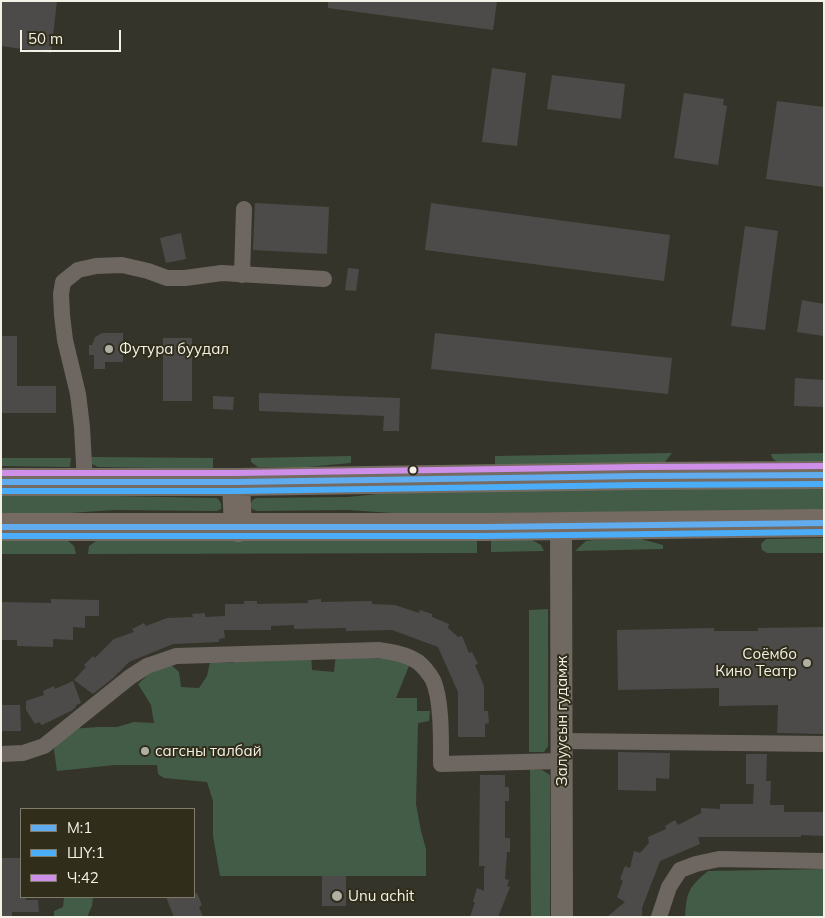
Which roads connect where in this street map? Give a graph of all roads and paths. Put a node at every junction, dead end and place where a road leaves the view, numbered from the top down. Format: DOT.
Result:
graph roads {
  1 [pos="244,209"];
  2 [pos="242,274"];
  3 [pos="324,279"];
  4 [pos="824,475"];
  5 [pos="1,482"];
  6 [pos="84,482"];
  7 [pos="236,482"];
  8 [pos="824,523"];
  9 [pos="561,526"];
  10 [pos="1,527"];
  11 [pos="238,528"];
  12 [pos="824,744"];
  13 [pos="562,751"];
  14 [pos="1,754"];
  15 [pos="824,861"];
  16 [pos="562,917"];
  17 [pos="659,917"];
  1 -- 2 [label="street"];
  2 -- 3 [label="street"];
  2 -- 6 [label="street"];
  4 -- 7 [label="highway"];
  5 -- 6 [label="highway"];
  6 -- 7 [label="highway"];
  7 -- 11 [label="highway"];
  8 -- 9 [label="highway"];
  9 -- 11 [label="highway"];
  9 -- 13 [label="street, Залуусын гудамж"];
  10 -- 11 [label="highway"];
  12 -- 13 [label="street"];
  13 -- 14 [label="street"];
  13 -- 16 [label="street, Залуусын гудамж"];
  15 -- 17 [label="street"];
}
